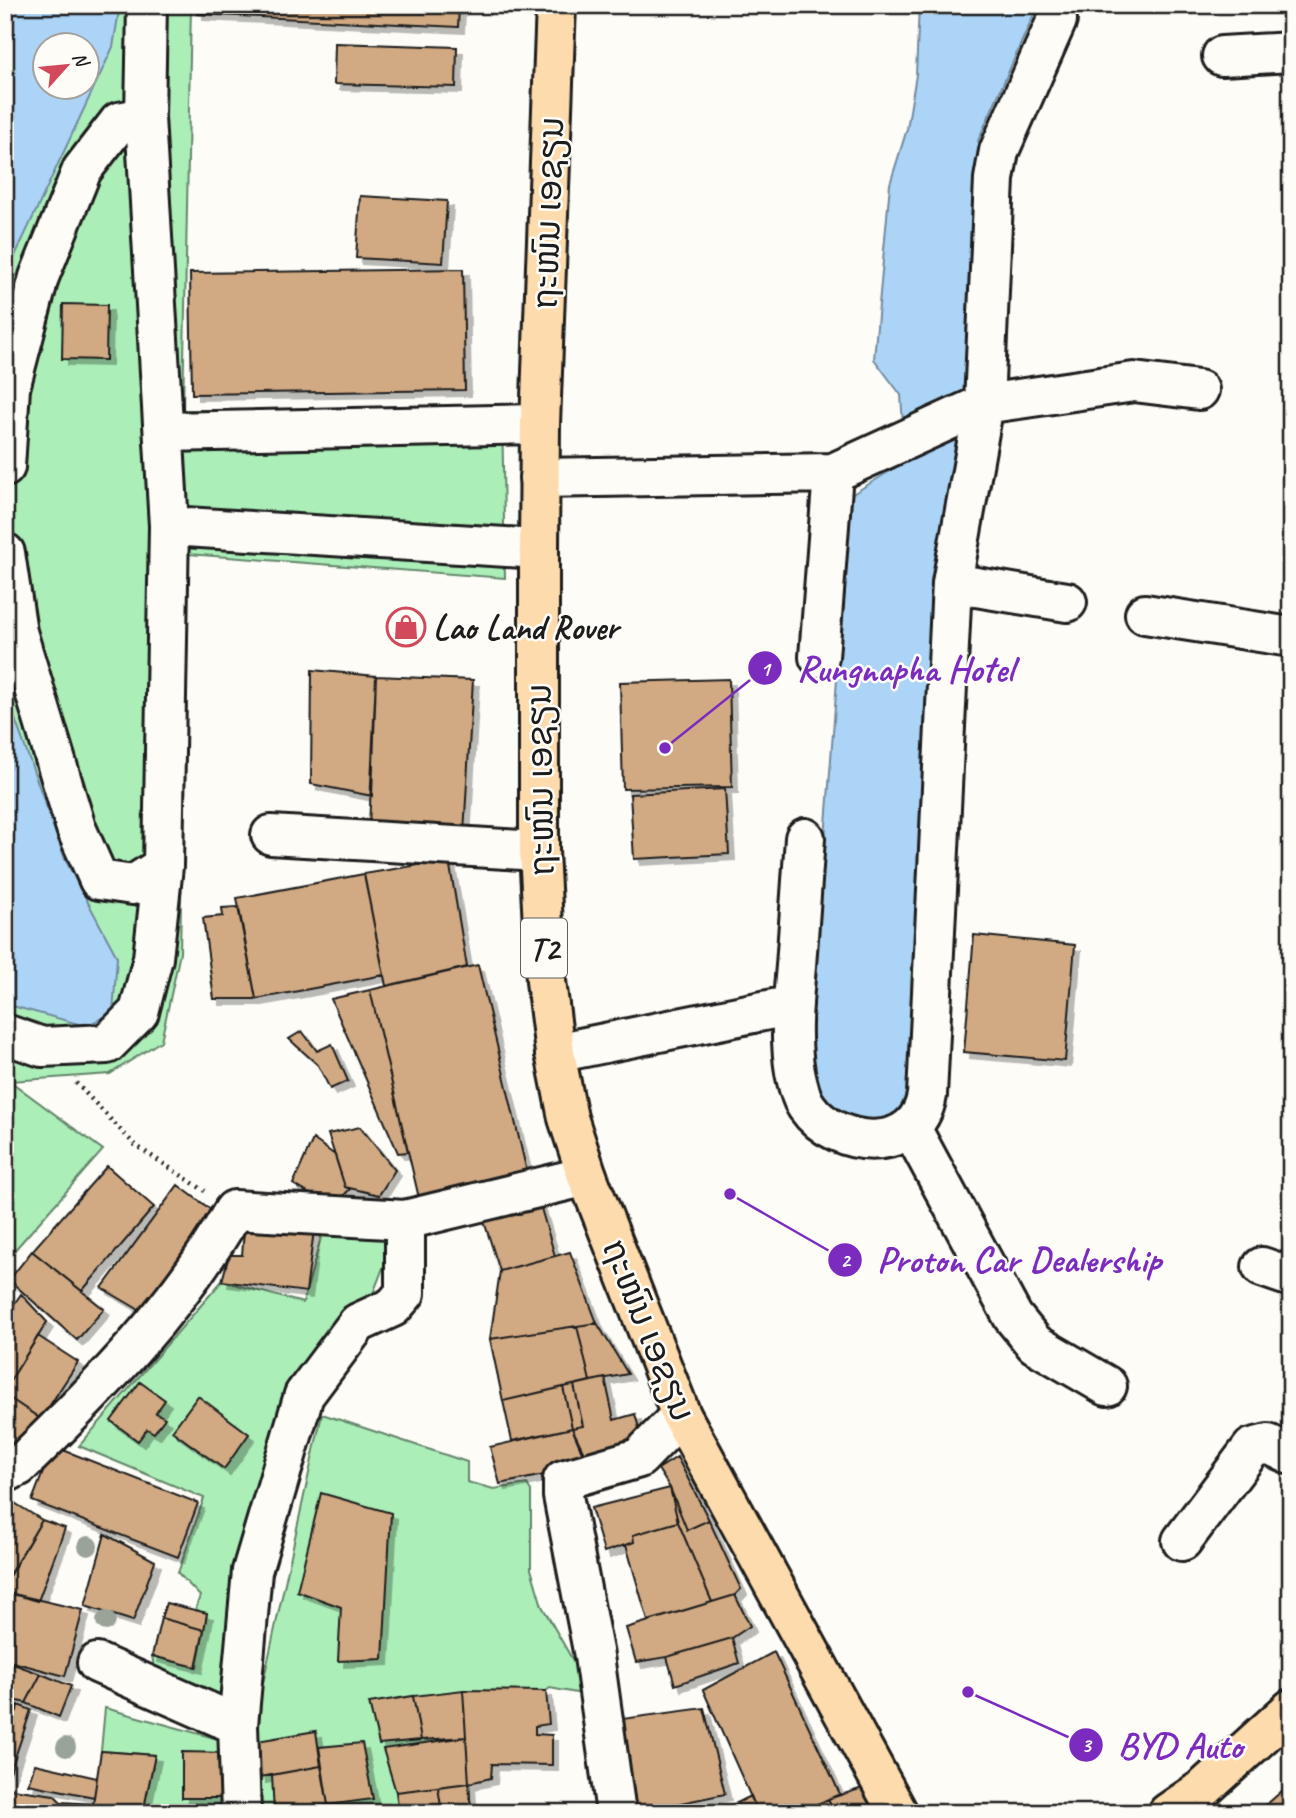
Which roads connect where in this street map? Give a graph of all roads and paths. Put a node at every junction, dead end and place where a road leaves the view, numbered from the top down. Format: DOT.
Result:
graph roads {
  1 [pos="147,5"];
  2 [pos="556,5"];
  3 [pos="1057,20"];
  4 [pos="1291,52"];
  5 [pos="1222,56"];
  6 [pos="145,117"];
  7 [pos="1199,390"];
  8 [pos="977,406"];
  9 [pos="540,424"];
  10 [pos="166,432"];
  11 [pos="5,467"];
  12 [pos="833,473"];
  13 [pos="539,478"];
  14 [pos="169,526"];
  15 [pos="539,549"];
  16 [pos="5,553"];
  17 [pos="952,583"];
  18 [pos="1067,601"];
  19 [pos="1145,614"];
  20 [pos="1291,638"];
  21 [pos="819,657"];
  22 [pos="271,835"];
  23 [pos="805,838"];
  24 [pos="539,851"];
  25 [pos="163,866"];
  26 [pos="793,1005"];
  27 [pos="5,1034"];
  28 [pos="42,1046"];
  29 [pos="555,1053"];
  30 [pos="911,1128"];
  31 [pos="587,1176"];
  32 [pos="234,1210"];
  33 [pos="405,1220"];
  34 [pos="1107,1386"];
  35 [pos="681,1415"];
  36 [pos="1291,1455"];
  37 [pos="5,1473"];
  38 [pos="1182,1541"];
  39 [pos="97,1663"];
  40 [pos="1291,1709"];
  41 [pos="238,1725"];
  42 [pos="241,1813"];
  43 [pos="616,1813"];
  44 [pos="898,1813"];
  45 [pos="1168,1813"];
  1 -- 6 [label="street"];
  2 -- 9 [label="main road, ຖະໜົນ ເອຊຽນ / T2"];
  3 -- 8 [label="street"];
  4 -- 5 [label="street"];
  6 -- 10 [label="street"];
  6 -- 11 [label="street"];
  7 -- 8 [label="street"];
  8 -- 12 [label="street"];
  8 -- 17 [label="street"];
  9 -- 10 [label="street"];
  9 -- 13 [label="main road, ຖະໜົນ ເອຊຽນ / T2"];
  10 -- 14 [label="street"];
  12 -- 13 [label="street"];
  12 -- 21 [label="street"];
  13 -- 15 [label="main road, ຖະໜົນ ເອຊຽນ / T2"];
  14 -- 15 [label="street"];
  14 -- 25 [label="street"];
  15 -- 24 [label="main road, ຖະໜົນ ເອຊຽນ / T2"];
  16 -- 25 [label="street"];
  17 -- 18 [label="street"];
  17 -- 30 [label="street"];
  19 -- 20 [label="street"];
  22 -- 24 [label="street"];
  23 -- 26 [label="street"];
  24 -- 29 [label="main road, ຖະໜົນ ເອຊຽນ / T2"];
  25 -- 28 [label="street"];
  26 -- 29 [label="street"];
  26 -- 30 [label="street"];
  27 -- 28 [label="street"];
  28 -- 32 [label="path"];
  29 -- 31 [label="main road, ຖະໜົນ ເອຊຽນ / T2"];
  30 -- 34 [label="street"];
  31 -- 33 [label="street"];
  31 -- 35 [label="main road, ຖະໜົນ ເອຊຽນ / T2"];
  32 -- 33 [label="street"];
  32 -- 37 [label="street"];
  33 -- 41 [label="street"];
  35 -- 43 [label="street"];
  35 -- 44 [label="main road, ຖະໜົນ ເອຊຽນ / T2"];
  36 -- 38 [label="street"];
  39 -- 41 [label="street"];
  40 -- 45 [label="main road"];
  41 -- 42 [label="street"];
}
